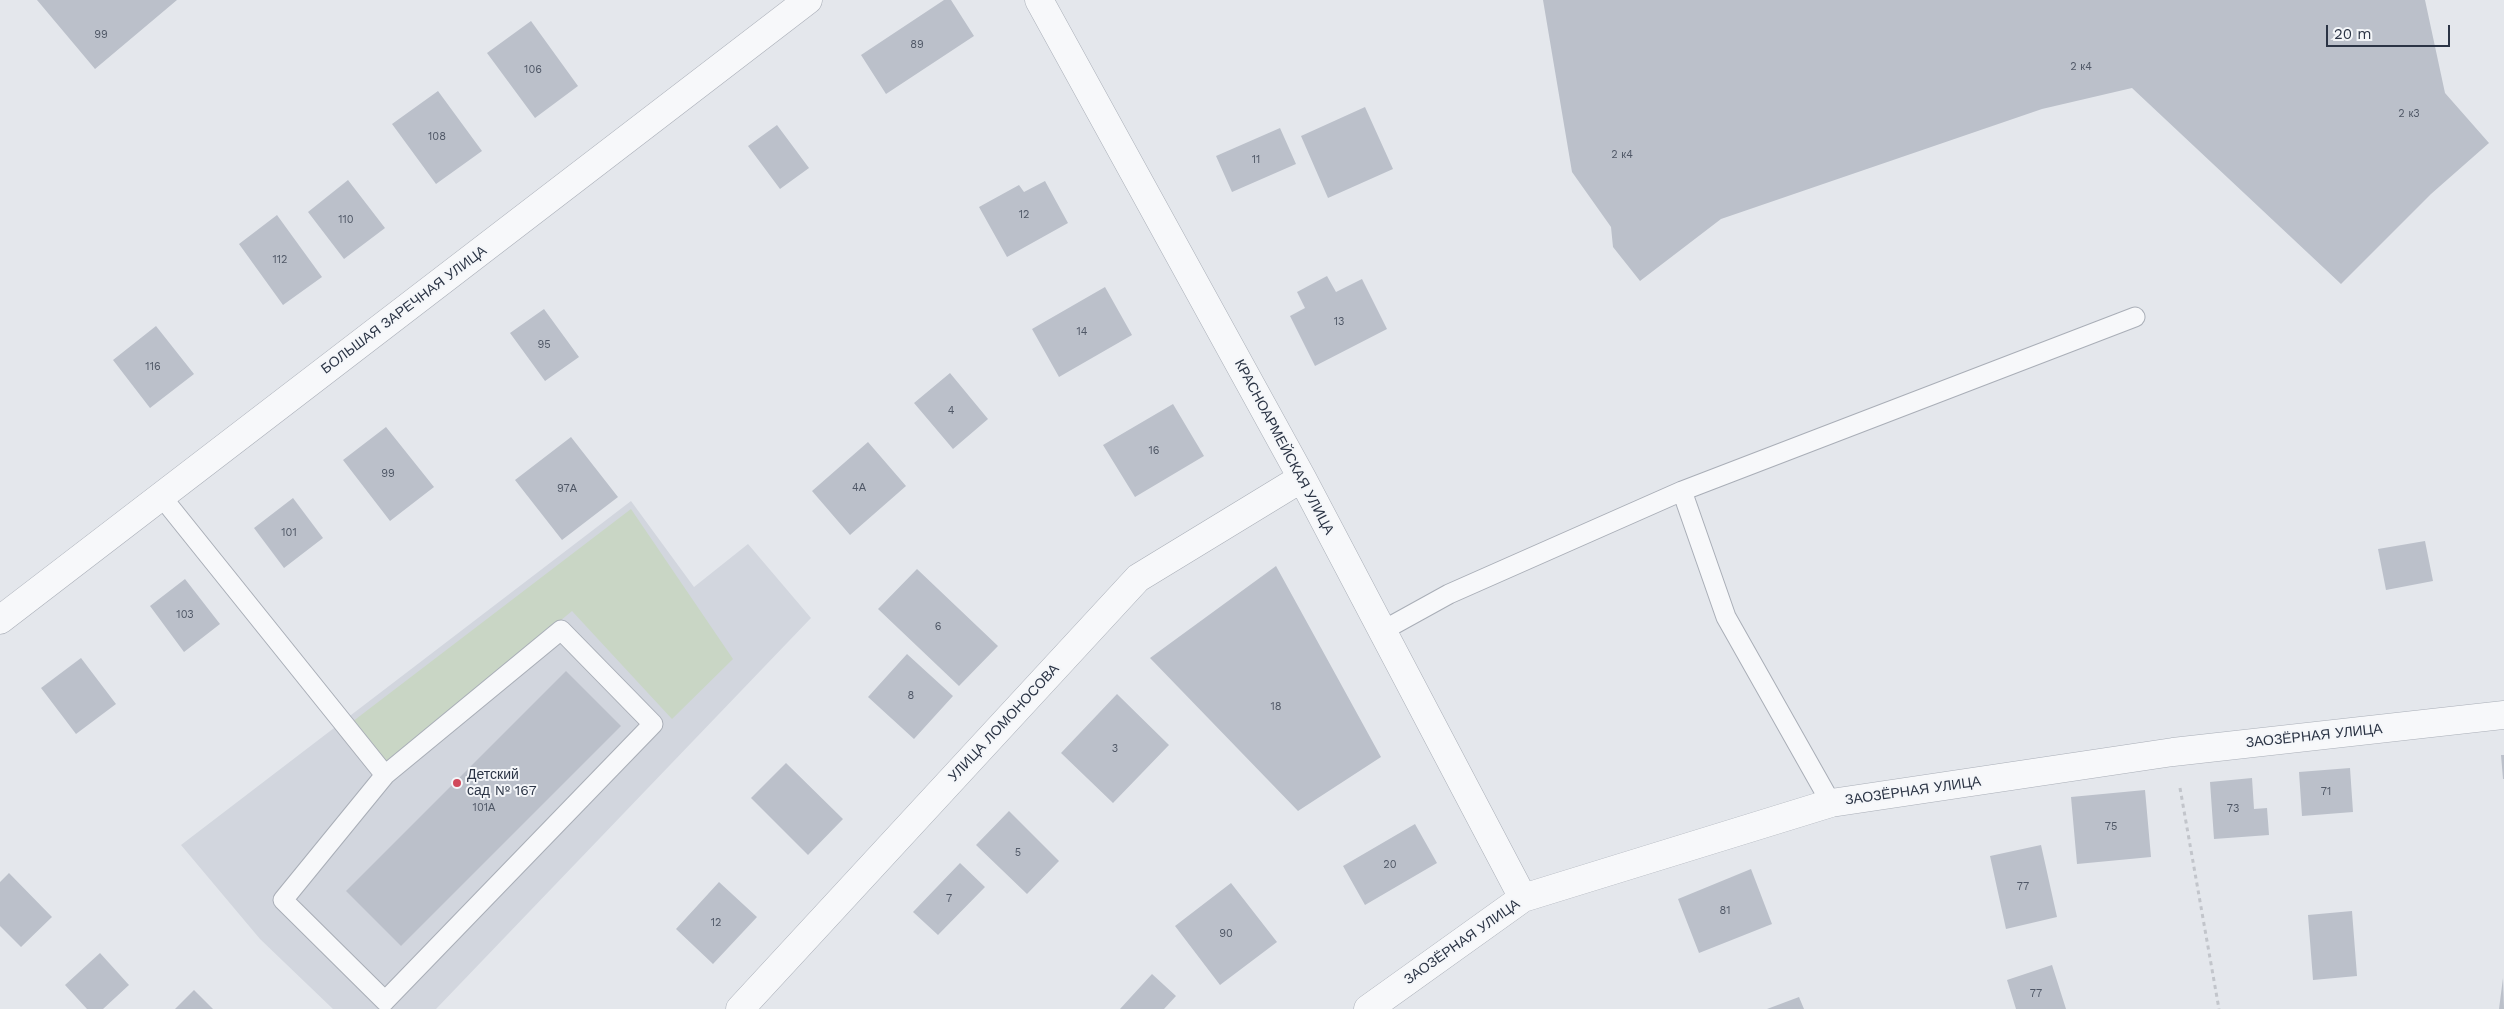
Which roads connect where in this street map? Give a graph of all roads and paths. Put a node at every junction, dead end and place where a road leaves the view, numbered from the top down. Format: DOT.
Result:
graph roads {
  1 [pos="808,0"];
  2 [pos="1039,0"];
  3 [pos="2136,317"];
  4 [pos="1302,478"];
  5 [pos="1682,490"];
  6 [pos="161,496"];
  7 [pos="0,620"];
  8 [pos="1382,631"];
  9 [pos="2504,715"];
  10 [pos="2173,752"];
  11 [pos="385,775"];
  12 [pos="1831,803"];
  13 [pos="1523,898"];
  14 [pos="740,1009"];
  15 [pos="1368,1009"];
  16 [pos="2219,1009"];
  1 -- 6 [label="street, БОЛЬШАЯ ЗАРЕЧНАЯ УЛИЦА"];
  2 -- 4 [label="street, КРАСНОАРМЕЙСКАЯ УЛИЦА"];
  3 -- 5 [label="lane"];
  4 -- 8 [label="street, КРАСНОАРМЕЙСКАЯ УЛИЦА"];
  4 -- 14 [label="street, УЛИЦА ЛОМОНОСОВА"];
  5 -- 8 [label="lane"];
  5 -- 12 [label="lane"];
  6 -- 7 [label="street, БОЛЬШАЯ ЗАРЕЧНАЯ УЛИЦА"];
  6 -- 11 [label="lane"];
  8 -- 13 [label="street, КРАСНОАРМЕЙСКАЯ УЛИЦА"];
  9 -- 10 [label="street, ЗАОЗЁРНАЯ УЛИЦА"];
  10 -- 12 [label="street, ЗАОЗЁРНАЯ УЛИЦА"];
  10 -- 16 [label="path"];
  11 -- 11 [label="lane"];
  12 -- 13 [label="street, ЗАОЗЁРНАЯ УЛИЦА"];
  13 -- 15 [label="street, ЗАОЗЁРНАЯ УЛИЦА"];
}
